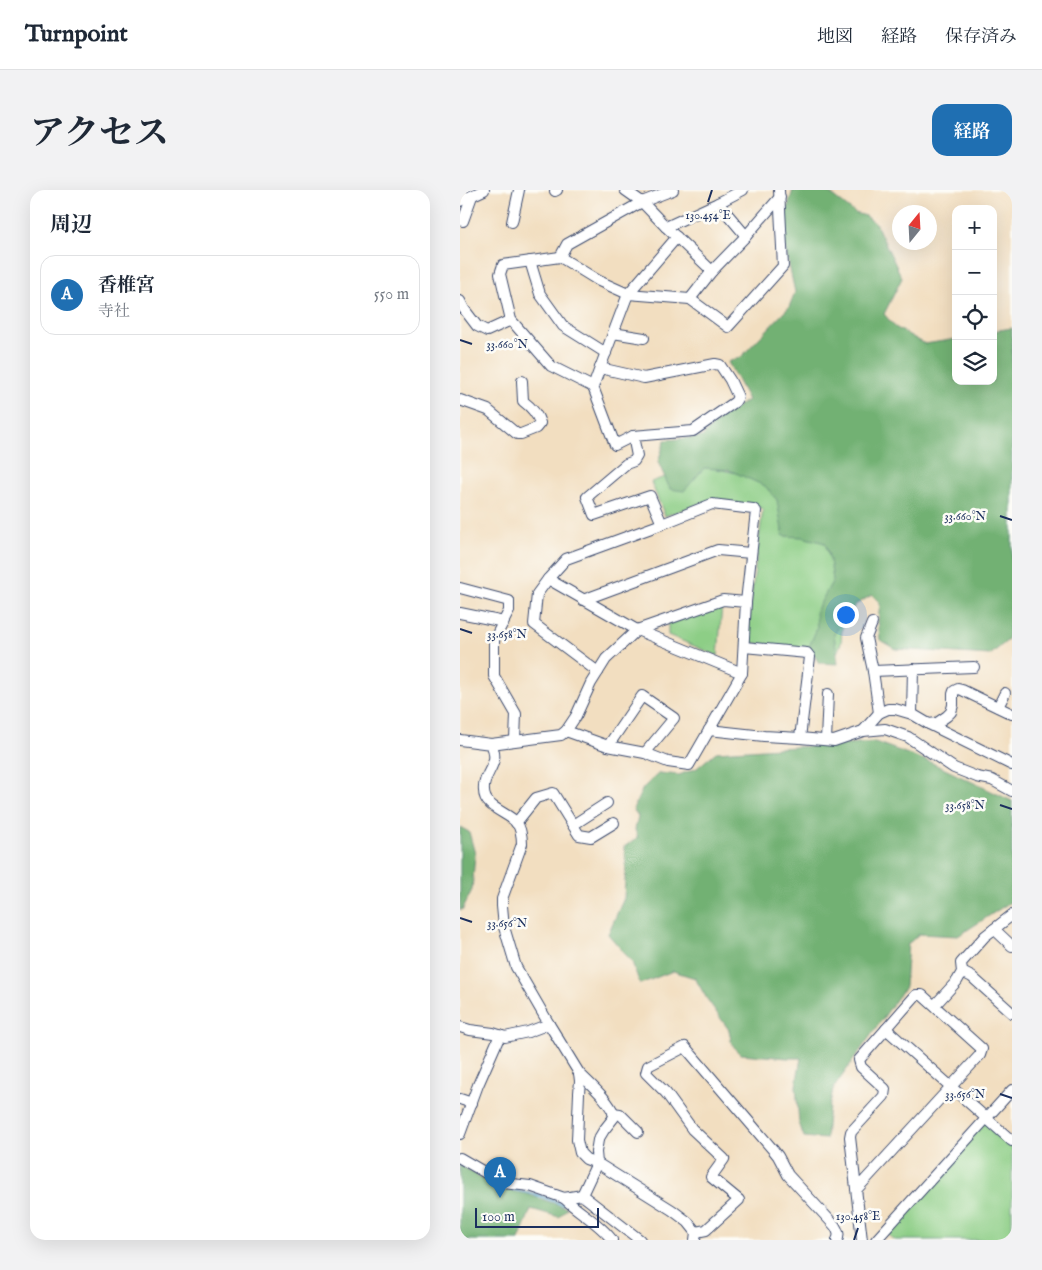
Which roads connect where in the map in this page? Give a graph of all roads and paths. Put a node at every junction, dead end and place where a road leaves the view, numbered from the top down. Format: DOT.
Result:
graph roads {
  1 [pos="484,190"];
  2 [pos="519,190"];
  3 [pos="625,190"];
  4 [pos="673,190"];
  5 [pos="743,190"];
  6 [pos="780,193"];
  7 [pos="472,196"];
  8 [pos="460,201"];
  9 [pos="642,202"];
  10 [pos="718,203"];
  11 [pos="463,221"];
  12 [pos="512,222"];
  13 [pos="666,228"];
  14 [pos="746,236"];
  15 [pos="676,238"];
  16 [pos="560,257"];
  17 [pos="530,261"];
  18 [pos="712,270"];
  19 [pos="628,294"];
  20 [pos="690,298"];
  21 [pos="460,301"];
  22 [pos="511,320"];
  23 [pos="613,333"];
  24 [pos="644,338"];
  25 [pos="606,353"];
  26 [pos="600,368"];
  27 [pos="522,381"];
  28 [pos="593,387"];
  29 [pos="460,400"];
  30 [pos="633,436"];
  31 [pos="662,524"];
  32 [pos="751,554"];
  33 [pos="548,579"];
  34 [pos="460,588"];
  35 [pos="583,600"];
  36 [pos="746,602"];
  37 [pos="460,613"];
  38 [pos="504,622"];
  39 [pos="872,623"];
  40 [pos="637,630"];
  41 [pos="744,647"];
  42 [pos="974,667"];
  43 [pos="913,669"];
  44 [pos="873,671"];
  45 [pos="598,672"];
  46 [pos="742,673"];
  47 [pos="1005,693"];
  48 [pos="828,694"];
  49 [pos="998,707"];
  50 [pos="879,713"];
  51 [pos="912,714"];
  52 [pos="1012,714"];
  53 [pos="929,724"];
  54 [pos="709,730"];
  55 [pos="566,731"];
  56 [pos="863,731"];
  57 [pos="800,738"];
  58 [pos="460,740"];
  59 [pos="515,740"];
  60 [pos="826,740"];
  61 [pos="491,744"];
  62 [pos="608,746"];
  63 [pos="645,753"];
  64 [pos="1012,765"];
  65 [pos="1012,791"];
  66 [pos="607,803"];
  67 [pos="516,823"];
  68 [pos="614,823"];
  69 [pos="573,825"];
  70 [pos="1012,916"];
  71 [pos="994,930"];
  72 [pos="1012,946"];
  73 [pos="962,972"];
  74 [pos="935,1005"];
  75 [pos="1012,1013"];
  76 [pos="548,1024"];
  77 [pos="460,1027"];
  78 [pos="886,1028"];
  79 [pos="500,1035"];
  80 [pos="580,1073"];
  81 [pos="951,1087"];
  82 [pos="1012,1090"];
  83 [pos="460,1099"];
  84 [pos="472,1102"];
  85 [pos="613,1113"];
  86 [pos="984,1116"];
  87 [pos="638,1132"];
  88 [pos="460,1134"];
  89 [pos="1012,1141"];
  90 [pos="460,1158"];
  91 [pos="596,1163"];
  92 [pos="856,1190"];
  93 [pos="582,1195"];
  94 [pos="564,1198"];
  95 [pos="695,1236"];
  96 [pos="612,1240"];
  97 [pos="640,1240"];
  98 [pos="837,1240"];
  99 [pos="862,1240"];
  100 [pos="876,1240"];
  1 -- 7 [label="street"];
  2 -- 12 [label="street"];
  3 -- 9 [label="street"];
  4 -- 9 [label="street"];
  5 -- 10 [label="street"];
  6 -- 14 [label="street"];
  6 -- 20 [label="street"];
  7 -- 8 [label="street"];
  7 -- 11 [label="street"];
  9 -- 13 [label="street"];
  9 -- 16 [label="street"];
  10 -- 13 [label="street"];
  10 -- 14 [label="street"];
  13 -- 15 [label="street"];
  14 -- 18 [label="street"];
  15 -- 18 [label="street"];
  15 -- 19 [label="street"];
  16 -- 17 [label="street"];
  16 -- 19 [label="street"];
  17 -- 22 [label="street"];
  17 -- 25 [label="street"];
  18 -- 20 [label="street"];
  19 -- 20 [label="street"];
  19 -- 23 [label="street"];
  21 -- 22 [label="street"];
  22 -- 28 [label="street"];
  23 -- 24 [label="street"];
  23 -- 25 [label="street"];
  25 -- 26 [label="street"];
  26 -- 28 [label="street"];
  26 -- 30 [label="street"];
  27 -- 29 [label="street"];
  28 -- 30 [label="street"];
  30 -- 31 [label="street"];
  31 -- 32 [label="street"];
  31 -- 33 [label="street"];
  32 -- 35 [label="street"];
  32 -- 36 [label="street"];
  33 -- 35 [label="street"];
  33 -- 45 [label="street"];
  34 -- 38 [label="street"];
  35 -- 40 [label="street"];
  36 -- 40 [label="street"];
  36 -- 41 [label="street"];
  37 -- 38 [label="street"];
  38 -- 59 [label="street"];
  39 -- 44 [label="street"];
  40 -- 45 [label="street"];
  40 -- 46 [label="street"];
  41 -- 46 [label="street"];
  41 -- 57 [label="street"];
  42 -- 43 [label="street"];
  43 -- 44 [label="street"];
  43 -- 51 [label="street"];
  44 -- 50 [label="street"];
  45 -- 55 [label="street"];
  46 -- 54 [label="street"];
  47 -- 49 [label="street"];
  48 -- 60 [label="street"];
  49 -- 52 [label="street"];
  49 -- 53 [label="street"];
  50 -- 51 [label="street"];
  50 -- 56 [label="street"];
  51 -- 53 [label="street"];
  53 -- 64 [label="street"];
  54 -- 57 [label="street"];
  54 -- 63 [label="street"];
  55 -- 59 [label="street"];
  55 -- 62 [label="street"];
  56 -- 60 [label="street"];
  56 -- 65 [label="street"];
  57 -- 60 [label="street"];
  58 -- 61 [label="street"];
  59 -- 61 [label="street"];
  61 -- 67 [label="street"];
  62 -- 63 [label="street"];
  62 -- 63 [label="street"];
  66 -- 69 [label="street"];
  67 -- 69 [label="street"];
  67 -- 76 [label="street"];
  68 -- 69 [label="street"];
  70 -- 71 [label="street"];
  71 -- 72 [label="street"];
  71 -- 73 [label="street"];
  73 -- 74 [label="street"];
  73 -- 75 [label="street"];
  74 -- 78 [label="street"];
  74 -- 81 [label="street"];
  76 -- 79 [label="street"];
  76 -- 80 [label="street"];
  77 -- 79 [label="street"];
  78 -- 81 [label="street"];
  78 -- 92 [label="street"];
  79 -- 84 [label="street"];
  80 -- 85 [label="street"];
  80 -- 91 [label="street"];
  81 -- 86 [label="street"];
  81 -- 92 [label="street"];
  82 -- 86 [label="street"];
  83 -- 84 [label="street"];
  84 -- 88 [label="street"];
  85 -- 87 [label="street"];
  85 -- 91 [label="street"];
  86 -- 89 [label="street"];
  86 -- 100 [label="street"];
  90 -- 94 [label="street"];
  91 -- 93 [label="street"];
  91 -- 95 [label="street"];
  92 -- 99 [label="street"];
  93 -- 94 [label="street"];
  93 -- 97 [label="street"];
  94 -- 96 [label="street"];
  95 -- 98 [label="street"];
}
